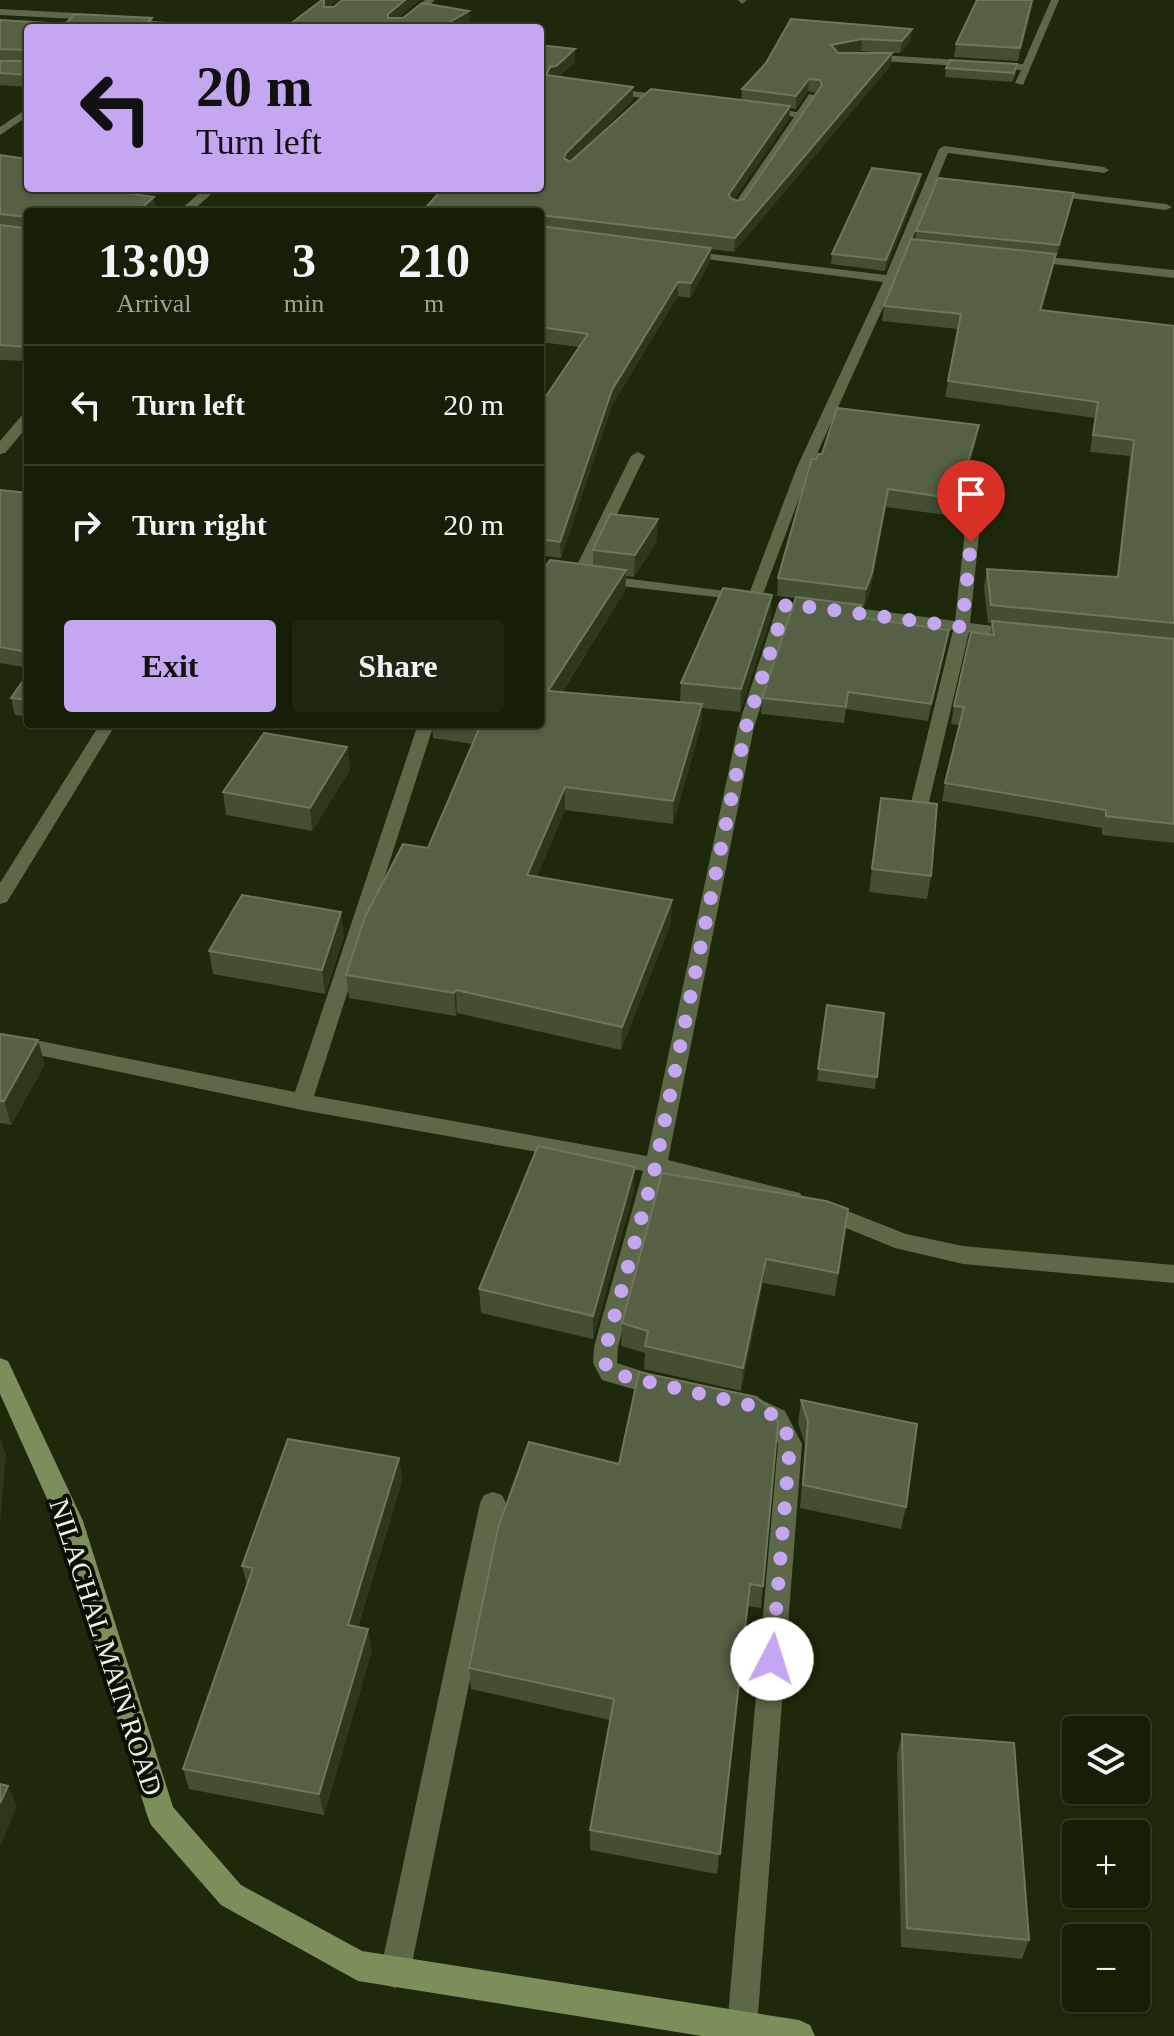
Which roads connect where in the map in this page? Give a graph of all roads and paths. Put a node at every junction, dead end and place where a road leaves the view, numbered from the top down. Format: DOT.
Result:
graph roads {
  1 [pos="431,0"];
  2 [pos="1055,0"];
  3 [pos="0,12"];
  4 [pos="76,16"];
  5 [pos="401,24"];
  6 [pos="852,57"];
  7 [pos="1025,67"];
  8 [pos="1020,83"];
  9 [pos="600,90"];
  10 [pos="647,96"];
  11 [pos="813,96"];
  12 [pos="679,100"];
  13 [pos="637,107"];
  14 [pos="755,109"];
  15 [pos="24,114"];
  16 [pos="800,115"];
  17 [pos="0,132"];
  18 [pos="1104,170"];
  19 [pos="930,180"];
  20 [pos="946,182"];
  21 [pos="207,192"];
  22 [pos="1040,192"];
  23 [pos="1166,207"];
  24 [pos="189,208"];
  25 [pos="737,209"];
  26 [pos="903,247"];
  27 [pos="918,248"];
  28 [pos="662,250"];
  29 [pos="1023,259"];
  30 [pos="1174,274"];
  31 [pos="890,279"];
  32 [pos="24,422"];
  33 [pos="0,450"];
  34 [pos="638,456"];
  35 [pos="977,485"];
  36 [pos="755,599"];
  37 [pos="801,606"];
  38 [pos="962,627"];
  39 [pos="1027,635"];
  40 [pos="106,728"];
  41 [pos="425,728"];
  42 [pos="917,815"];
  43 [pos="0,898"];
  44 [pos="0,1040"];
  45 [pos="302,1102"];
  46 [pos="655,1168"];
  47 [pos="1174,1274"];
  48 [pos="0,1368"];
  49 [pos="686,1392"];
  50 [pos="732,1401"];
  51 [pos="493,1503"];
  52 [pos="395,1973"];
  53 [pos="742,2027"];
  54 [pos="799,2036"];
  1 -- 5 [label="street"];
  2 -- 7 [label="street"];
  3 -- 4 [label="street"];
  6 -- 7 [label="street"];
  7 -- 8 [label="street"];
  9 -- 10 [label="street"];
  10 -- 12 [label="street"];
  10 -- 13 [label="street"];
  11 -- 16 [label="street"];
  14 -- 16 [label="street"];
  15 -- 17 [label="street"];
  16 -- 25 [label="street"];
  18 -- 19 [label="street"];
  19 -- 20 [label="street"];
  19 -- 26 [label="street"];
  21 -- 24 [label="street"];
  22 -- 23 [label="street"];
  26 -- 27 [label="street"];
  26 -- 31 [label="street"];
  28 -- 31 [label="street"];
  29 -- 30 [label="street"];
  31 -- 36 [label="street"];
  32 -- 33 [label="street"];
  34 -- 36 [label="street"];
  35 -- 38 [label="street"];
  36 -- 37 [label="street"];
  37 -- 38 [label="street"];
  37 -- 46 [label="street"];
  38 -- 39 [label="street"];
  38 -- 42 [label="street"];
  40 -- 43 [label="street"];
  41 -- 45 [label="street"];
  44 -- 45 [label="street"];
  45 -- 46 [label="street"];
  46 -- 47 [label="street"];
  46 -- 49 [label="street"];
  48 -- 52 [label="street, NILACHAL MAIN ROAD"];
  50 -- 53 [label="street"];
  51 -- 52 [label="street"];
  52 -- 53 [label="street, NILACHAL MAIN ROAD"];
  53 -- 54 [label="street, NILACHAL MAIN ROAD"];
}
